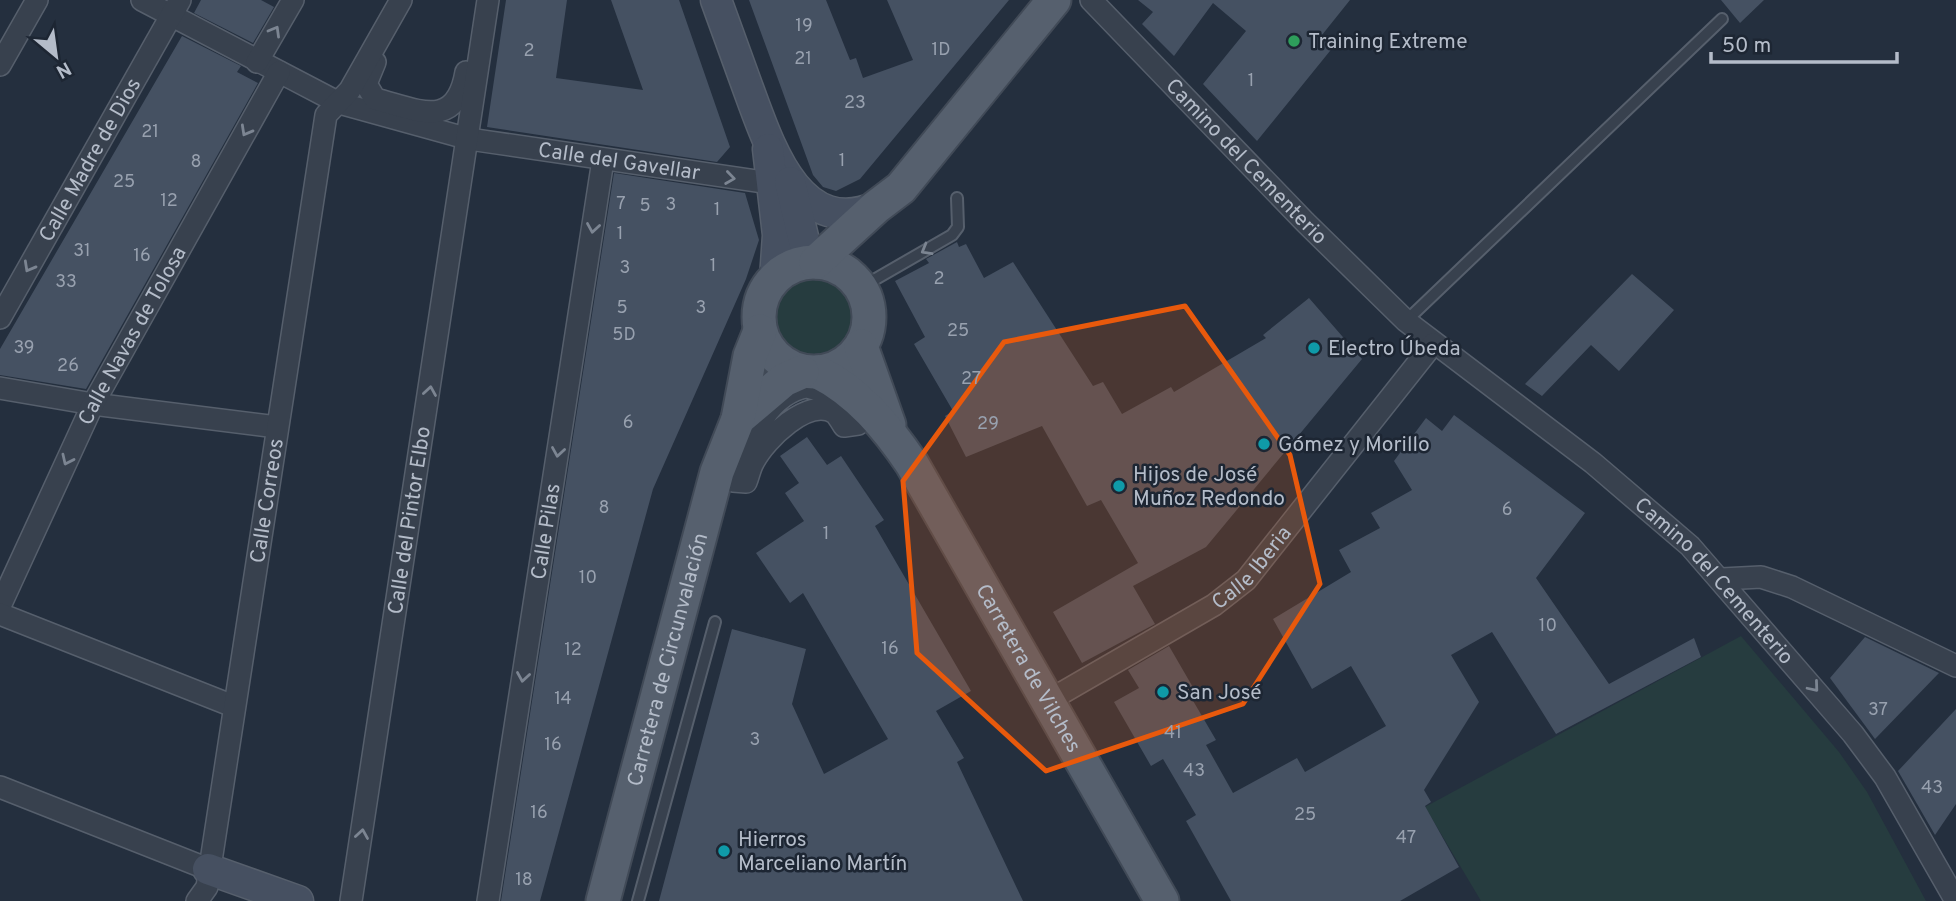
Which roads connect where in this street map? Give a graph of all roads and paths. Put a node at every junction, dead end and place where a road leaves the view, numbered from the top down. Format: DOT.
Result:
graph roads {
  1 [pos="37,0"];
  2 [pos="142,0"];
  3 [pos="293,0"];
  4 [pos="401,0"];
  5 [pos="411,0"];
  6 [pos="478,0"];
  7 [pos="488,0"];
  8 [pos="716,0"];
  9 [pos="1054,0"];
  10 [pos="1091,0"];
  11 [pos="176,8"];
  12 [pos="1722,19"];
  13 [pos="257,62"];
  14 [pos="0,65"];
  15 [pos="279,72"];
  16 [pos="339,103"];
  17 [pos="469,139"];
  18 [pos="603,160"];
  19 [pos="780,183"];
  20 [pos="888,197"];
  21 [pos="957,198"];
  22 [pos="812,262"];
  23 [pos="775,278"];
  24 [pos="857,284"];
  25 [pos="0,318"];
  26 [pos="1406,320"];
  27 [pos="760,331"];
  28 [pos="1433,344"];
  29 [pos="861,346"];
  30 [pos="810,372"];
  31 [pos="0,388"];
  32 [pos="93,404"];
  33 [pos="737,419"];
  34 [pos="277,427"];
  35 [pos="892,434"];
  36 [pos="746,482"];
  37 [pos="1722,579"];
  38 [pos="0,606"];
  39 [pos="0,614"];
  40 [pos="715,622"];
  41 [pos="1956,666"];
  42 [pos="1048,701"];
  43 [pos="233,706"];
  44 [pos="0,787"];
  45 [pos="208,869"];
  46 [pos="197,901"];
  47 [pos="298,901"];
  48 [pos="351,901"];
  49 [pos="488,901"];
  50 [pos="603,901"];
  51 [pos="638,901"];
  52 [pos="1162,901"];
  53 [pos="1956,901"];
  1 -- 14 [label="street"];
  2 -- 11 [label="street, Calle del Gavellar"];
  13 -- 3 [label="street, one-way"];
  4 -- 16 [label="street, Calle Correos"];
  5 -- 6 [label="street"];
  7 -- 17 [label="street, Calle del Pintor Elbo"];
  8 -- 19 [label="street"];
  9 -- 20 [label="main road"];
  10 -- 26 [label="street, Camino del Cementerio"];
  11 -- 13 [label="street, Calle del Gavellar"];
  11 -- 25 [label="street, Calle Madre de Dios, one-way"];
  12 -- 26 [label="lane"];
  13 -- 15 [label="street, Calle del Gavellar"];
  15 -- 16 [label="street, Calle del Gavellar"];
  15 -- 32 [label="street, Calle Navas de Tolosa, one-way"];
  16 -- 17 [label="street, Calle del Gavellar"];
  16 -- 34 [label="street, Calle Correos"];
  17 -- 18 [label="street, Calle del Gavellar"];
  48 -- 17 [label="street, Calle del Pintor Elbo, one-way"];
  18 -- 19 [label="street, Calle del Gavellar, one-way"];
  18 -- 49 [label="street, Calle Pilas, one-way"];
  19 -- 20 [label="street"];
  19 -- 22 [label="street"];
  19 -- 23 [label="street"];
  20 -- 22 [label="main road"];
  20 -- 24 [label="main road"];
  21 -- 24 [label="lane, one-way"];
  22 -- 23 [label="main road"];
  22 -- 24 [label="main road"];
  23 -- 27 [label="main road"];
  24 -- 29 [label="main road"];
  26 -- 28 [label="street, Camino del Cementerio"];
  27 -- 30 [label="main road"];
  27 -- 33 [label="main road, Carretera de Circunvalación"];
  28 -- 37 [label="street, Camino del Cementerio"];
  28 -- 42 [label="street, Calle Iberia"];
  29 -- 30 [label="main road"];
  29 -- 35 [label="main road, Carretera de Vilches"];
  30 -- 33 [label="main road, Carretera de Circunvalación"];
  30 -- 35 [label="main road, Carretera de Vilches"];
  31 -- 32 [label="street"];
  32 -- 34 [label="street"];
  32 -- 38 [label="street, Calle Navas de Tolosa, one-way"];
  33 -- 50 [label="main road, Carretera de Circunvalación"];
  34 -- 43 [label="street, Calle Correos"];
  35 -- 42 [label="main road, Carretera de Vilches"];
  36 -- 36 [label="street"];
  37 -- 41 [label="street"];
  37 -- 53 [label="street, Camino del Cementerio, one-way"];
  39 -- 43 [label="street"];
  40 -- 51 [label="lane"];
  42 -- 52 [label="main road, Carretera de Vilches"];
  43 -- 45 [label="street, Calle Correos"];
  44 -- 45 [label="street"];
  45 -- 46 [label="street, Calle Correos"];
  45 -- 47 [label="street"];
}
